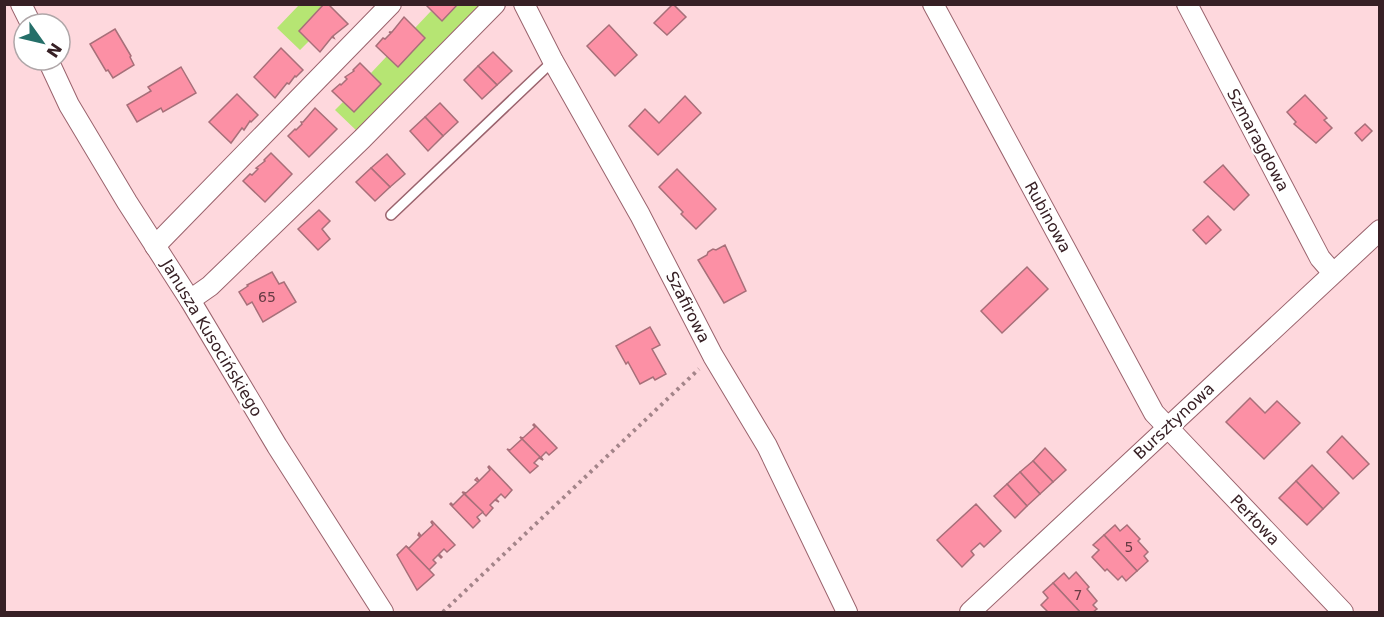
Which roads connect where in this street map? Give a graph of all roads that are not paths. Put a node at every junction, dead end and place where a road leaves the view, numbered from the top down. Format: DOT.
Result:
graph roads {
  1 [pos="391,4"];
  2 [pos="495,4"];
  3 [pos="524,4"];
  4 [pos="933,4"];
  5 [pos="1187,4"];
  6 [pos="552,61"];
  7 [pos="54,72"];
  8 [pos="391,215"];
  9 [pos="1380,230"];
  10 [pos="155,246"];
  11 [pos="1333,273"];
  12 [pos="190,300"];
  13 [pos="1167,428"];
  14 [pos="383,612"];
  15 [pos="847,612"];
  16 [pos="970,612"];
  17 [pos="1343,612"];
  1 -- 10 [label="street"];
  2 -- 12 [label="street"];
  3 -- 6 [label="street, Szafirowa"];
  4 -- 13 [label="street, Rubinowa"];
  5 -- 11 [label="street, Szmaragdowa"];
  6 -- 8 [label="lane"];
  6 -- 15 [label="street, Szafirowa"];
  7 -- 10 [label="street, Janusza Kusocińskiego"];
  9 -- 11 [label="street, Bursztynowa"];
  10 -- 12 [label="street, Janusza Kusocińskiego"];
  11 -- 13 [label="street, Bursztynowa"];
  12 -- 14 [label="street, Janusza Kusocińskiego"];
  13 -- 16 [label="street, Bursztynowa"];
  13 -- 17 [label="street, Perłowa"];
}
